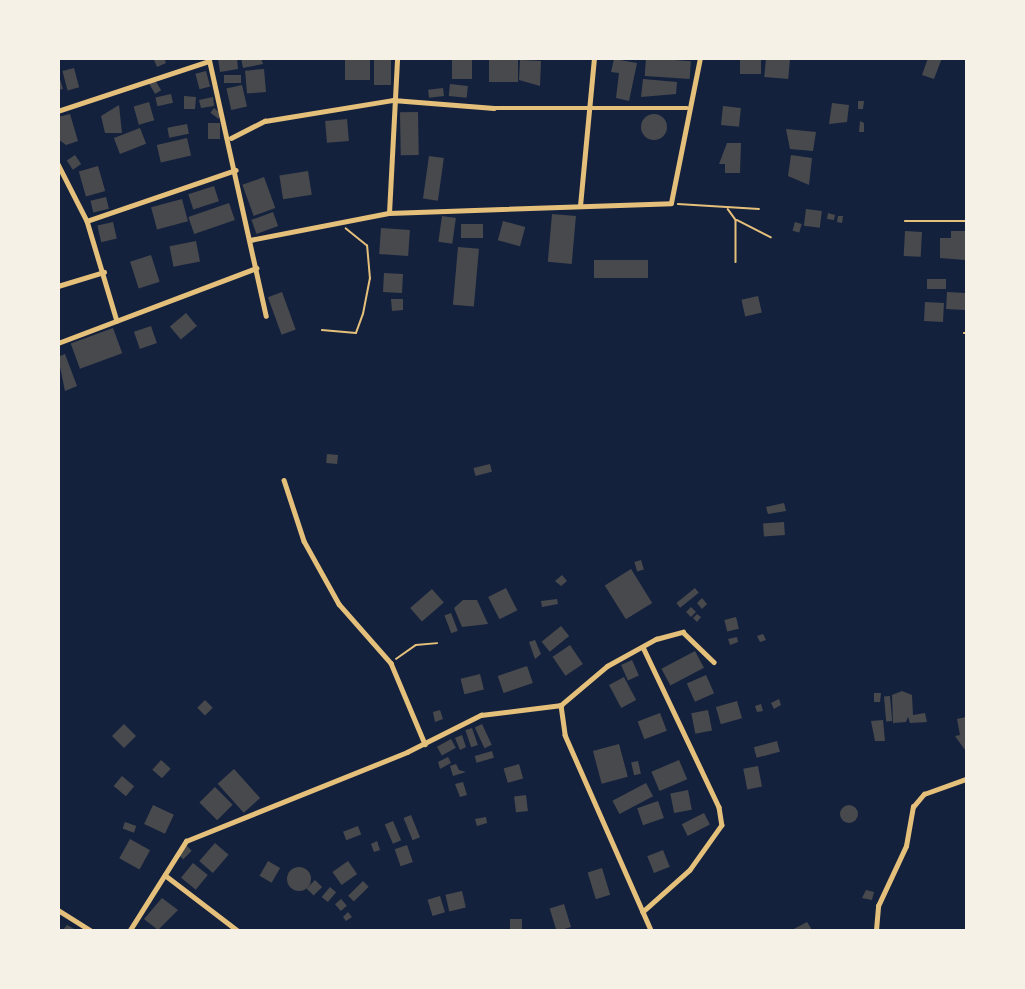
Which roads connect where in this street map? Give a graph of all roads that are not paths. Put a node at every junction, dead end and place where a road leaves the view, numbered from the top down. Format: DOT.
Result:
graph roads {
  1 [pos="398,58"];
  2 [pos="594,58"];
  3 [pos="700,58"];
  4 [pos="209,60"];
  5 [pos="393,100"];
  6 [pos="591,106"];
  7 [pos="687,108"];
  8 [pos="58,111"];
  9 [pos="231,138"];
  10 [pos="58,164"];
  11 [pos="236,170"];
  12 [pos="60,175"];
  13 [pos="580,206"];
  14 [pos="389,213"];
  15 [pos="87,221"];
  16 [pos="250,240"];
  17 [pos="256,268"];
  18 [pos="104,272"];
  19 [pos="58,286"];
  20 [pos="266,316"];
  21 [pos="117,321"];
  22 [pos="58,344"];
  23 [pos="284,480"];
  24 [pos="643,647"];
  25 [pos="714,662"];
  26 [pos="561,705"];
  27 [pos="425,744"];
  28 [pos="966,779"];
  29 [pos="165,875"];
  30 [pos="58,910"];
  31 [pos="643,912"];
  32 [pos="90,930"];
  33 [pos="130,930"];
  34 [pos="237,930"];
  35 [pos="651,930"];
  36 [pos="876,930"];
  1 -- 5 [label="street"];
  2 -- 6 [label="street"];
  3 -- 7 [label="street"];
  4 -- 8 [label="street"];
  4 -- 9 [label="street"];
  5 -- 6 [label="street"];
  5 -- 9 [label="street"];
  5 -- 14 [label="street"];
  6 -- 7 [label="street"];
  6 -- 13 [label="street"];
  7 -- 13 [label="street"];
  9 -- 11 [label="street"];
  10 -- 12 [label="street"];
  11 -- 15 [label="street"];
  11 -- 16 [label="street"];
  12 -- 15 [label="street"];
  13 -- 14 [label="street"];
  14 -- 16 [label="street"];
  15 -- 18 [label="street"];
  16 -- 17 [label="street"];
  17 -- 20 [label="street"];
  17 -- 21 [label="street"];
  18 -- 19 [label="street"];
  18 -- 21 [label="street"];
  21 -- 22 [label="street"];
  23 -- 27 [label="street"];
  24 -- 25 [label="street"];
  24 -- 26 [label="street"];
  24 -- 31 [label="street"];
  26 -- 27 [label="street"];
  26 -- 31 [label="street"];
  27 -- 29 [label="street"];
  28 -- 36 [label="street"];
  29 -- 33 [label="street"];
  29 -- 34 [label="street"];
  30 -- 32 [label="street"];
  31 -- 35 [label="street"];
}
